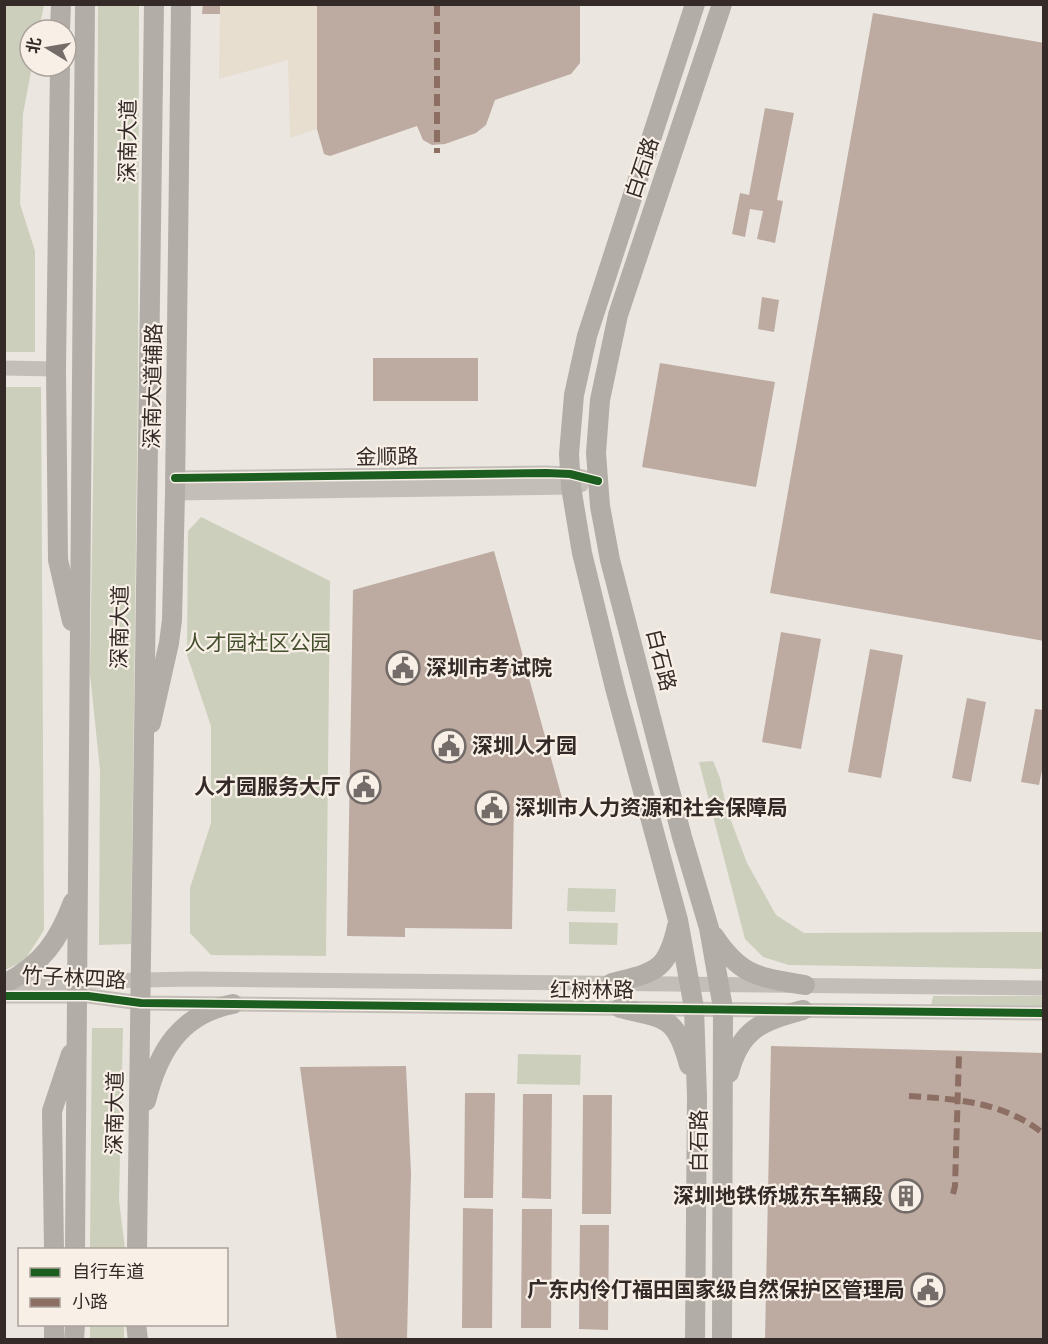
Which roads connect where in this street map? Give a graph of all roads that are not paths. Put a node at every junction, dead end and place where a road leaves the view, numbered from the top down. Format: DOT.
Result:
graph roads {
  1 [pos="86,4"];
  2 [pos="154,4"];
  3 [pos="181,4"];
  4 [pos="695,4"];
  5 [pos="722,4"];
  6 [pos="60,78"];
  7 [pos="4,368"];
  8 [pos="56,369"];
  9 [pos="570,480"];
  10 [pos="598,481"];
  11 [pos="175,485"];
  12 [pos="79,653"];
  13 [pos="142,764"];
  14 [pos="77,891"];
  15 [pos="678,920"];
  16 [pos="709,928"];
  17 [pos="141,980"];
  18 [pos="612,983"];
  19 [pos="690,983"];
  20 [pos="719,983"];
  21 [pos="805,985"];
  22 [pos="5,987"];
  23 [pos="1044,988"];
  24 [pos="77,989"];
  25 [pos="141,1003"];
  26 [pos="233,1004"];
  27 [pos="620,1008"];
  28 [pos="694,1008"];
  29 [pos="723,1008"];
  30 [pos="804,1010"];
  31 [pos="1044,1013"];
  32 [pos="77,1034"];
  33 [pos="697,1097"];
  34 [pos="723,1099"];
  35 [pos="138,1155"];
  36 [pos="54,1248"];
  37 [pos="75,1248"];
  38 [pos="137,1248"];
  39 [pos="695,1340"];
  40 [pos="722,1340"];
  1 -- 12 [label="main road, 深南大道"];
  2 -- 13 [label="main road, 深南大道"];
  3 -- 11 [label="main road, 深南大道辅路"];
  4 -- 9 [label="main road, 白石路"];
  5 -- 10 [label="main road, 白石路"];
  6 -- 8 [label="main road"];
  7 -- 8 [label="street"];
  8 -- 12 [label="main road"];
  9 -- 10 [label="street, 金顺路"];
  9 -- 11 [label="street, 金顺路"];
  9 -- 15 [label="main road, 白石路"];
  10 -- 16 [label="main road, 白石路"];
  11 -- 13 [label="main road, 深南大道辅路"];
  12 -- 14 [label="main road, 深南大道"];
  13 -- 17 [label="main road, 深南大道"];
  14 -- 22 [label="main road"];
  14 -- 24 [label="main road, 深南大道"];
  15 -- 18 [label="main road"];
  15 -- 19 [label="main road, 白石路"];
  16 -- 20 [label="main road, 白石路"];
  16 -- 21 [label="main road"];
  17 -- 18 [label="street, 红树林路"];
  17 -- 24 [label="street, 竹子林四路"];
  17 -- 25 [label="main road, 深南大道"];
  18 -- 19 [label="street, 红树林路"];
  19 -- 20 [label="street, 红树林路"];
  19 -- 28 [label="main road, 白石路"];
  20 -- 21 [label="street, 红树林路"];
  20 -- 29 [label="main road, 白石路"];
  21 -- 23 [label="street, 红树林路"];
  22 -- 24 [label="street, 竹子林四路"];
  24 -- 25 [label="street, 竹子林四路"];
  24 -- 32 [label="main road, 深南大道"];
  25 -- 26 [label="street, 红树林路"];
  25 -- 35 [label="main road, 深南大道"];
  26 -- 27 [label="street, 红树林路"];
  26 -- 35 [label="main road"];
  27 -- 28 [label="street, 红树林路"];
  27 -- 33 [label="main road"];
  28 -- 29 [label="street, 红树林路"];
  28 -- 33 [label="main road, 白石路"];
  29 -- 30 [label="street, 红树林路"];
  29 -- 34 [label="main road, 白石路"];
  30 -- 31 [label="street, 红树林路"];
  30 -- 34 [label="main road"];
  32 -- 36 [label="main road"];
  32 -- 37 [label="main road, 深南大道"];
  33 -- 39 [label="main road, 白石路"];
  34 -- 40 [label="main road, 白石路"];
  35 -- 38 [label="main road, 深南大道"];
}
